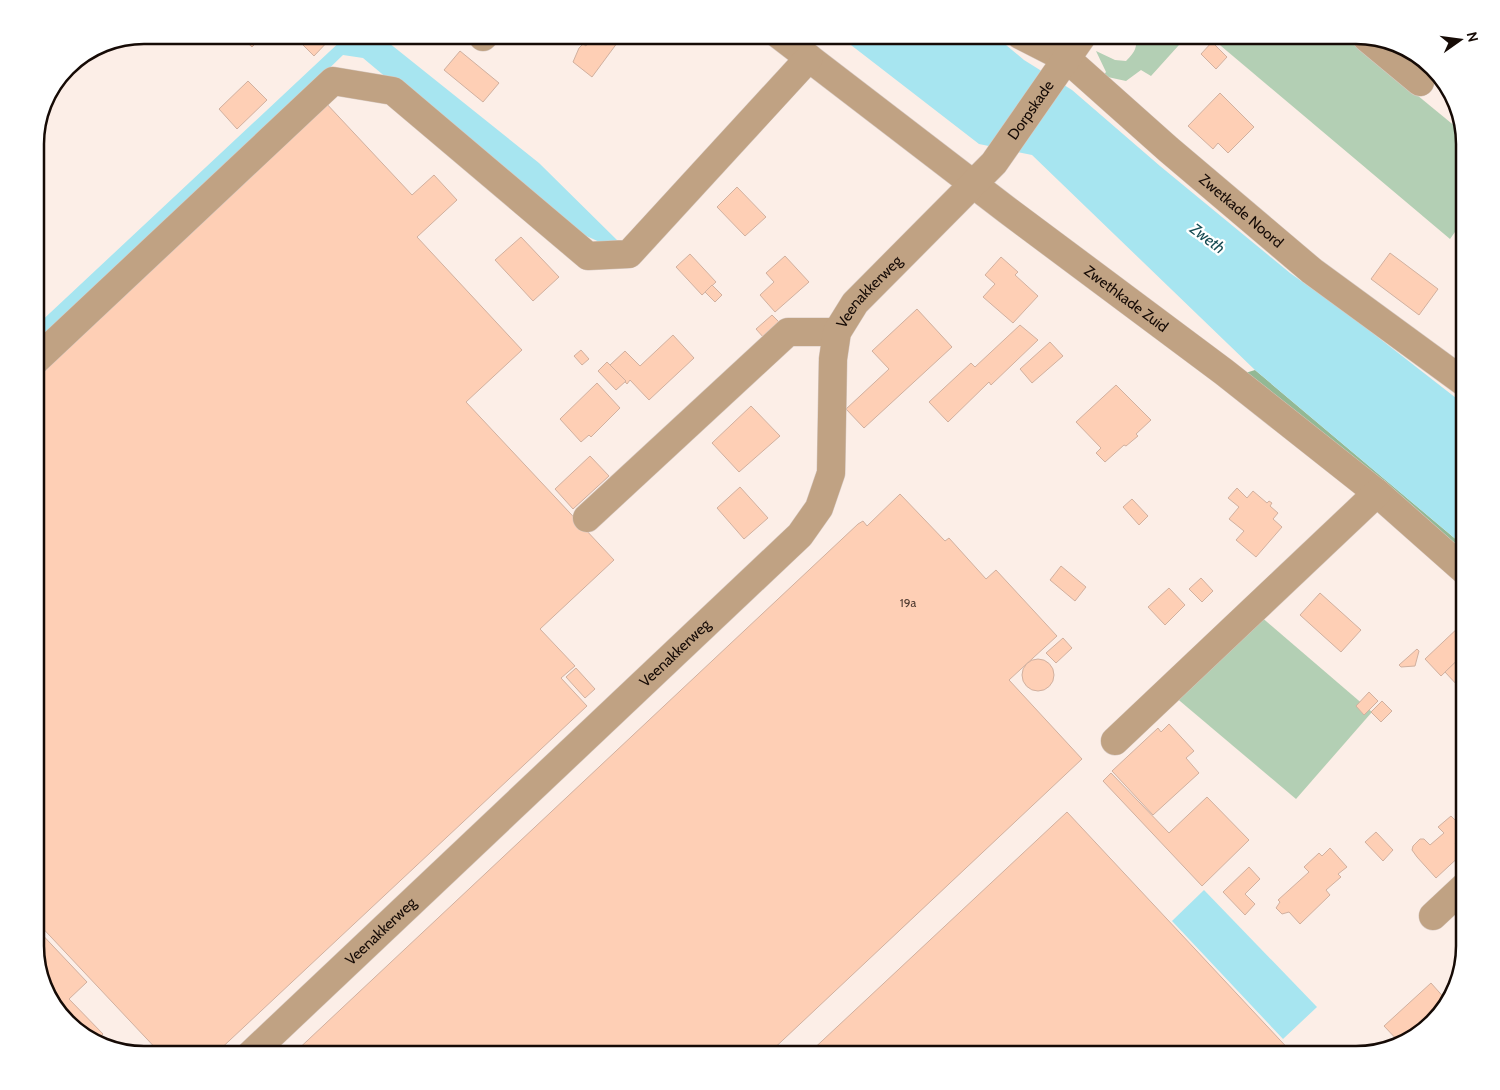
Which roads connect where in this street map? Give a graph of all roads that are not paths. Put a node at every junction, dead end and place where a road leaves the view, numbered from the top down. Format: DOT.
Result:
graph roads {
  1 [pos="791,44"];
  2 [pos="1033,44"];
  3 [pos="1077,44"];
  4 [pos="1376,46"];
  5 [pos="809,58"];
  6 [pos="1062,65"];
  7 [pos="1420,82"];
  8 [pos="975,185"];
  9 [pos="837,332"];
  10 [pos="44,353"];
  11 [pos="1456,376"];
  12 [pos="1377,493"];
  13 [pos="586,518"];
  14 [pos="1456,563"];
  15 [pos="1115,741"];
  16 [pos="1456,895"];
  17 [pos="1434,916"];
  18 [pos="260,1046"];
  1 -- 5 [label="street, Zwethkade Zuid"];
  2 -- 6 [label="street, Zwetkade Noord"];
  3 -- 6 [label="street, Dorpskade"];
  4 -- 7 [label="street"];
  5 -- 8 [label="street, Zwethkade Zuid"];
  5 -- 10 [label="street"];
  6 -- 8 [label="street, Dorpskade"];
  6 -- 11 [label="street, Zwetkade Noord"];
  8 -- 9 [label="street, Veenakkerweg"];
  8 -- 12 [label="street, Zwethkade Zuid"];
  9 -- 13 [label="street"];
  9 -- 18 [label="street, Veenakkerweg"];
  12 -- 14 [label="street, Zwethkade Zuid"];
  12 -- 15 [label="street"];
  16 -- 17 [label="street"];
}
